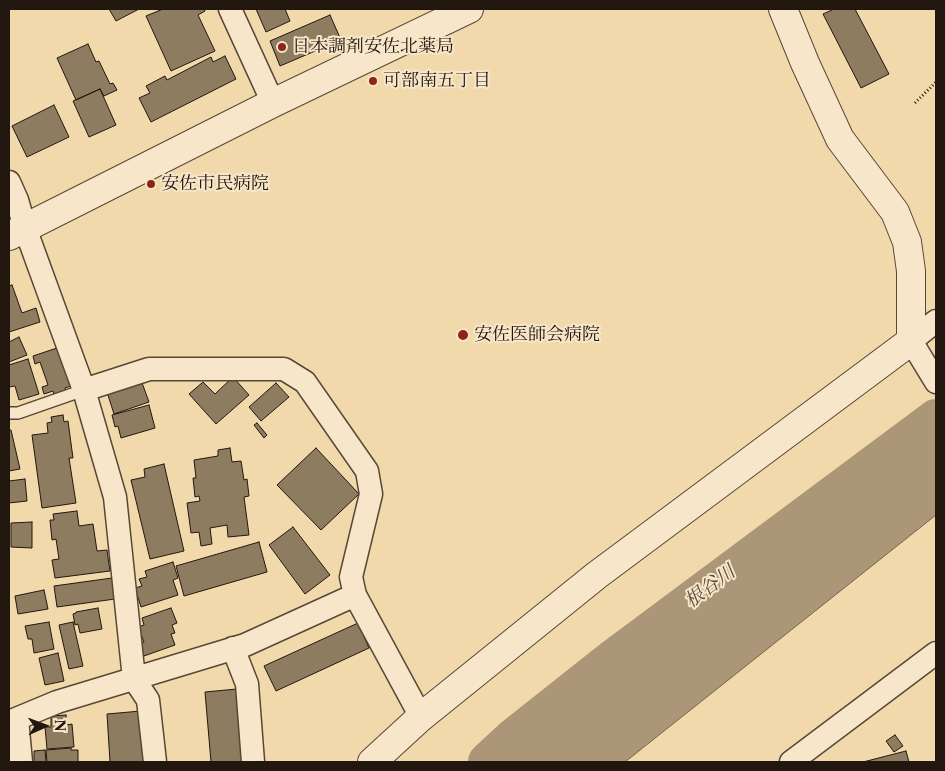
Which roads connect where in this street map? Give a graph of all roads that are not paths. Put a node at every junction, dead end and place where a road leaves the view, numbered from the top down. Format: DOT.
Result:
graph roads {
  1 [pos="230,9"];
  2 [pos="469,9"];
  3 [pos="783,9"];
  4 [pos="272,103"];
  5 [pos="9,182"];
  6 [pos="17,232"];
  7 [pos="936,321"];
  8 [pos="936,328"];
  9 [pos="911,341"];
  10 [pos="932,375"];
  11 [pos="84,390"];
  12 [pos="9,413"];
  13 [pos="354,594"];
  14 [pos="233,648"];
  15 [pos="936,653"];
  16 [pos="134,679"];
  17 [pos="421,717"];
  18 [pos="13,721"];
  19 [pos="21,762"];
  20 [pos="155,762"];
  21 [pos="253,762"];
  22 [pos="372,762"];
  23 [pos="791,762"];
  1 -- 4 [label="street"];
  2 -- 4 [label="street"];
  3 -- 9 [label="street"];
  4 -- 6 [label="street"];
  5 -- 6 [label="street"];
  6 -- 11 [label="street"];
  7 -- 9 [label="street"];
  8 -- 9 [label="street"];
  9 -- 10 [label="street"];
  9 -- 17 [label="street"];
  11 -- 12 [label="lane"];
  11 -- 13 [label="street"];
  11 -- 16 [label="street"];
  13 -- 14 [label="street"];
  13 -- 17 [label="street"];
  14 -- 16 [label="street"];
  14 -- 21 [label="street"];
  15 -- 23 [label="street"];
  16 -- 18 [label="street"];
  16 -- 20 [label="street"];
  17 -- 22 [label="street"];
  18 -- 19 [label="street"];
}
